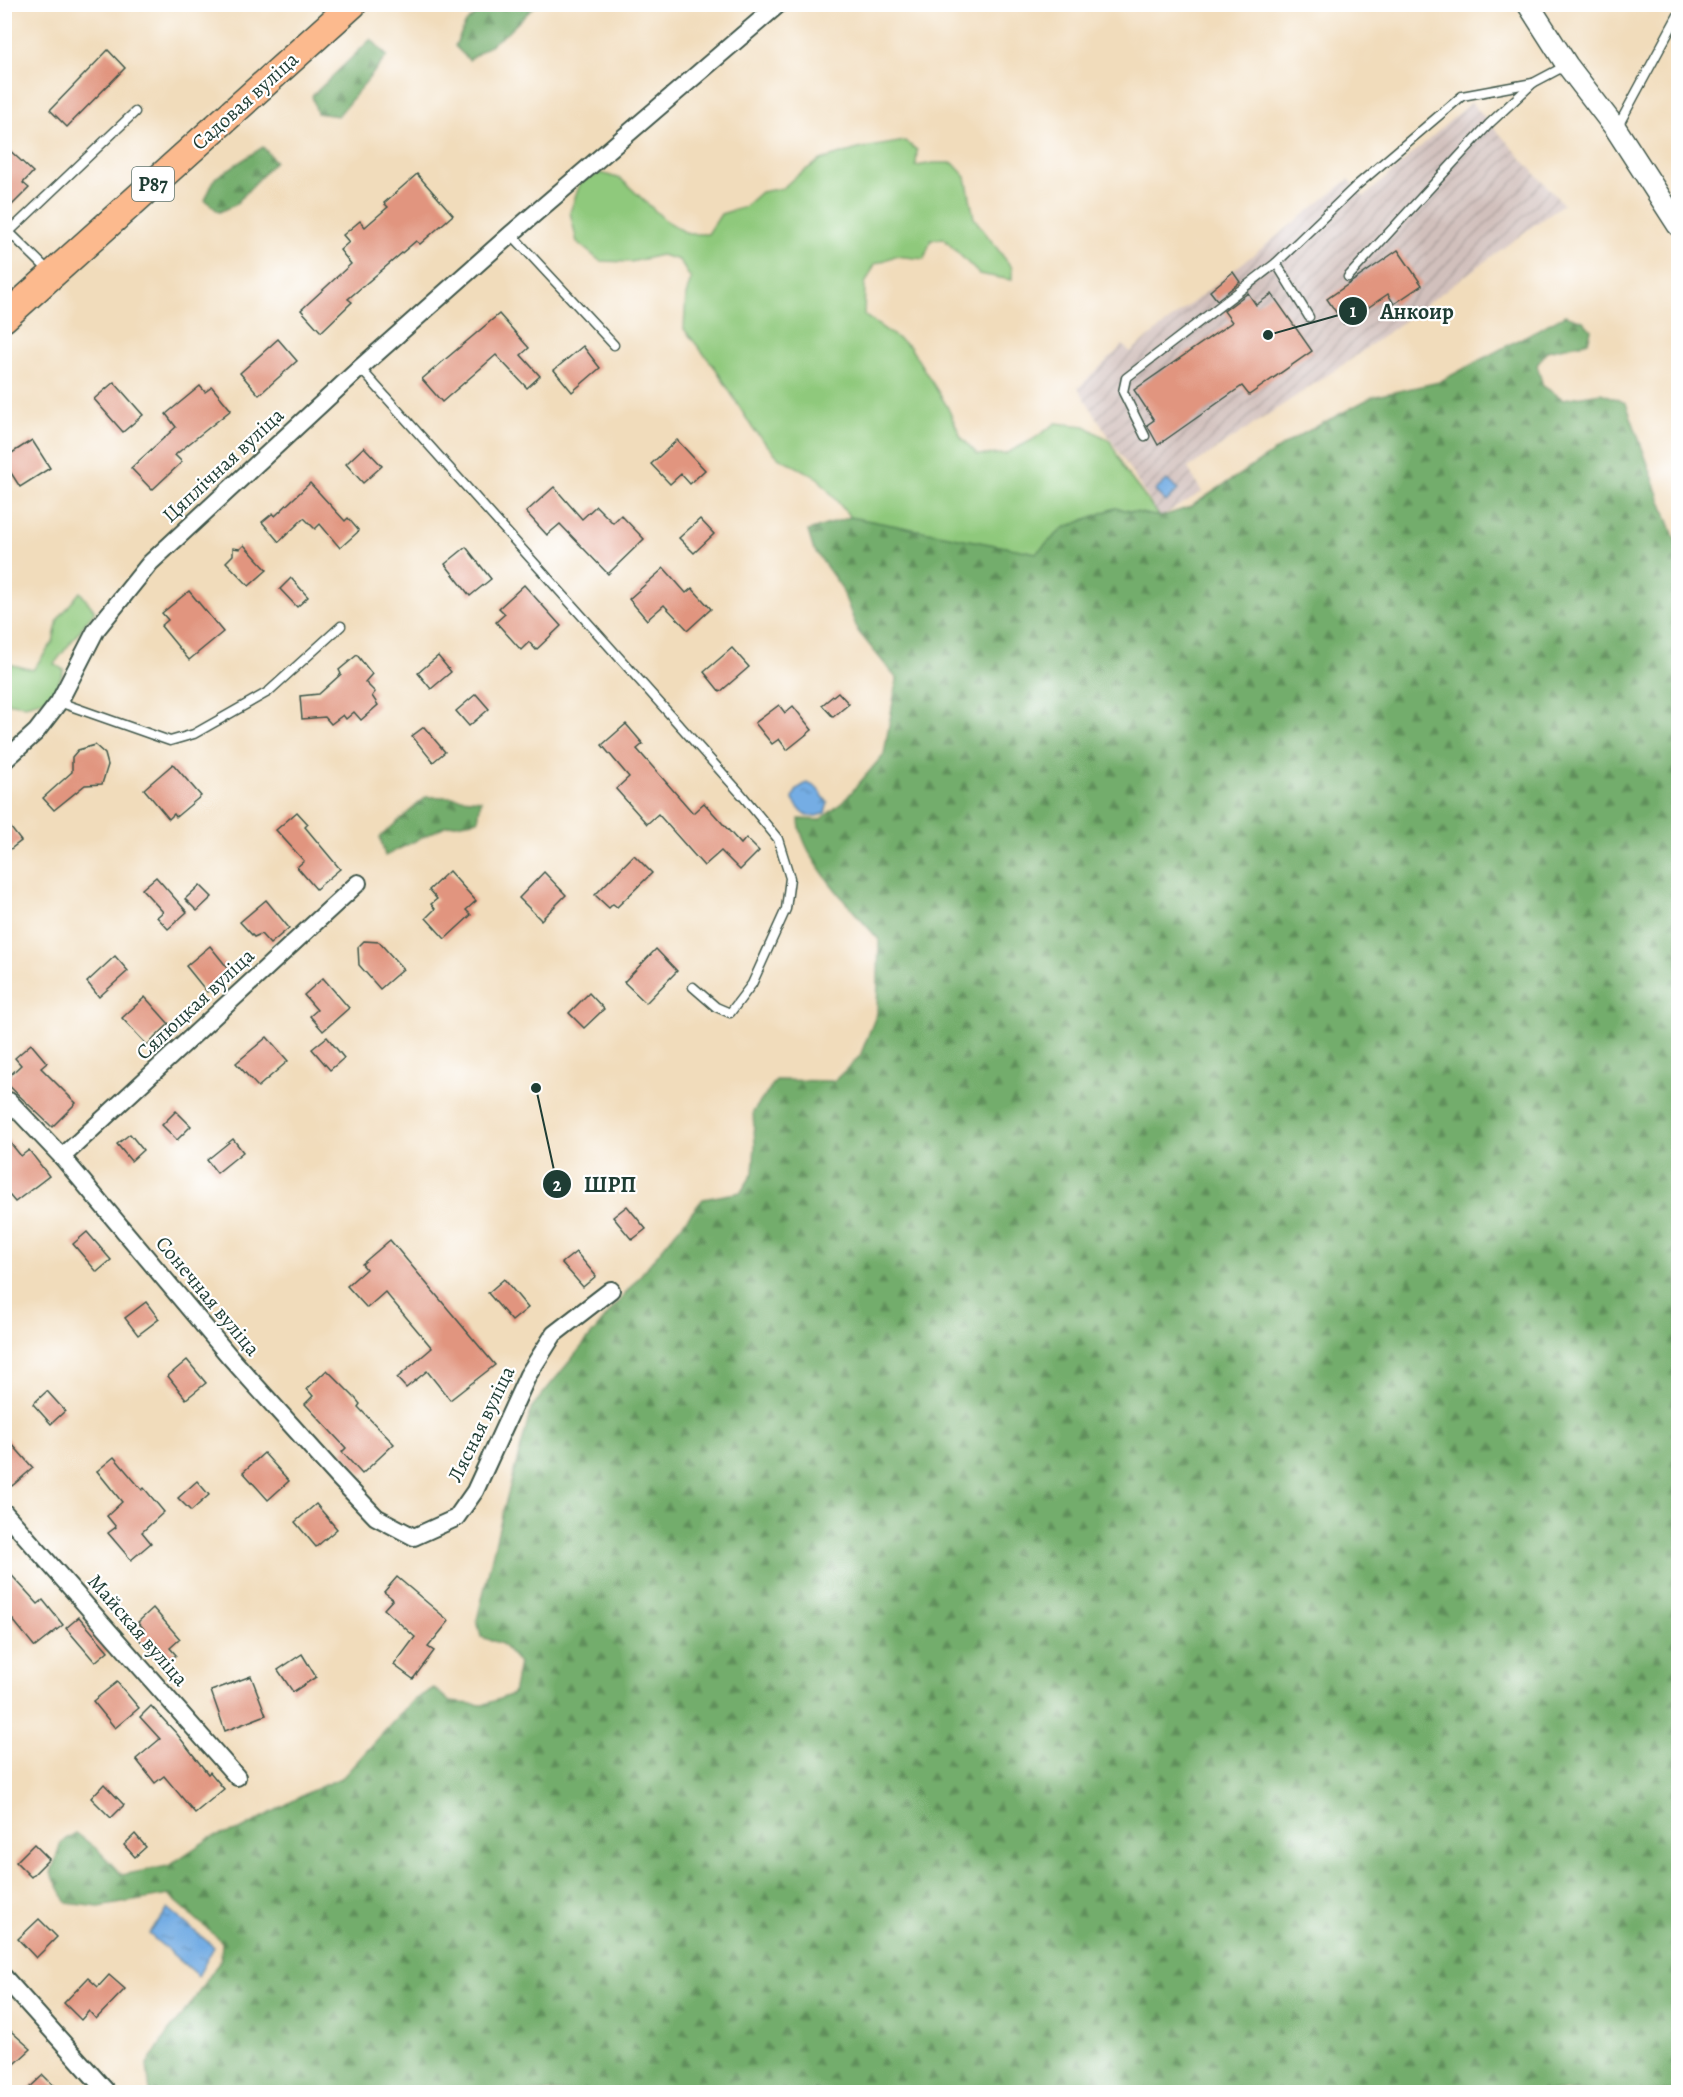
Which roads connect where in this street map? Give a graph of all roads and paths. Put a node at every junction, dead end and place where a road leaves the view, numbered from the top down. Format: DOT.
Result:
graph roads {
  1 [pos="353,4"];
  2 [pos="778,4"];
  3 [pos="1527,4"];
  4 [pos="1678,15"];
  5 [pos="1567,65"];
  6 [pos="1533,83"];
  7 [pos="135,112"];
  8 [pos="1616,129"];
  9 [pos="1678,225"];
  10 [pos="7,229"];
  11 [pos="511,234"];
  12 [pos="1276,263"];
  13 [pos="53,274"];
  14 [pos="1348,277"];
  15 [pos="1309,317"];
  16 [pos="4,318"];
  17 [pos="614,345"];
  18 [pos="360,368"];
  19 [pos="1145,436"];
  20 [pos="341,626"];
  21 [pos="59,702"];
  22 [pos="4,761"];
  23 [pos="358,883"];
  24 [pos="693,987"];
  25 [pos="6,1101"];
  26 [pos="62,1157"];
  27 [pos="611,1290"];
  28 [pos="4,1512"];
  29 [pos="376,1517"];
  30 [pos="237,1777"];
  31 [pos="4,1977"];
  32 [pos="107,2092"];
  1 -- 13 [label="main road, Садовая вуліца / Р87"];
  2 -- 11 [label="street, Цяплічная вуліца"];
  3 -- 5 [label="street"];
  4 -- 8 [label="lane"];
  5 -- 6 [label="lane"];
  5 -- 8 [label="street"];
  6 -- 12 [label="lane"];
  6 -- 14 [label="lane"];
  7 -- 10 [label="lane"];
  8 -- 9 [label="street"];
  10 -- 13 [label="lane"];
  11 -- 17 [label="lane"];
  11 -- 18 [label="street, Цяплічная вуліца"];
  12 -- 15 [label="lane"];
  12 -- 19 [label="lane"];
  13 -- 16 [label="main road, Садовая вуліца / Р87"];
  18 -- 21 [label="street, Цяплічная вуліца"];
  18 -- 24 [label="lane"];
  20 -- 21 [label="lane"];
  21 -- 22 [label="street, Цяплічная вуліца"];
  23 -- 26 [label="street, Сялюцкая вуліца"];
  25 -- 26 [label="street, Сонечная вуліца"];
  26 -- 29 [label="street, Сонечная вуліца"];
  27 -- 29 [label="street, Лясная вуліца"];
  28 -- 30 [label="street, Майская вуліца"];
  31 -- 32 [label="street"];
}
